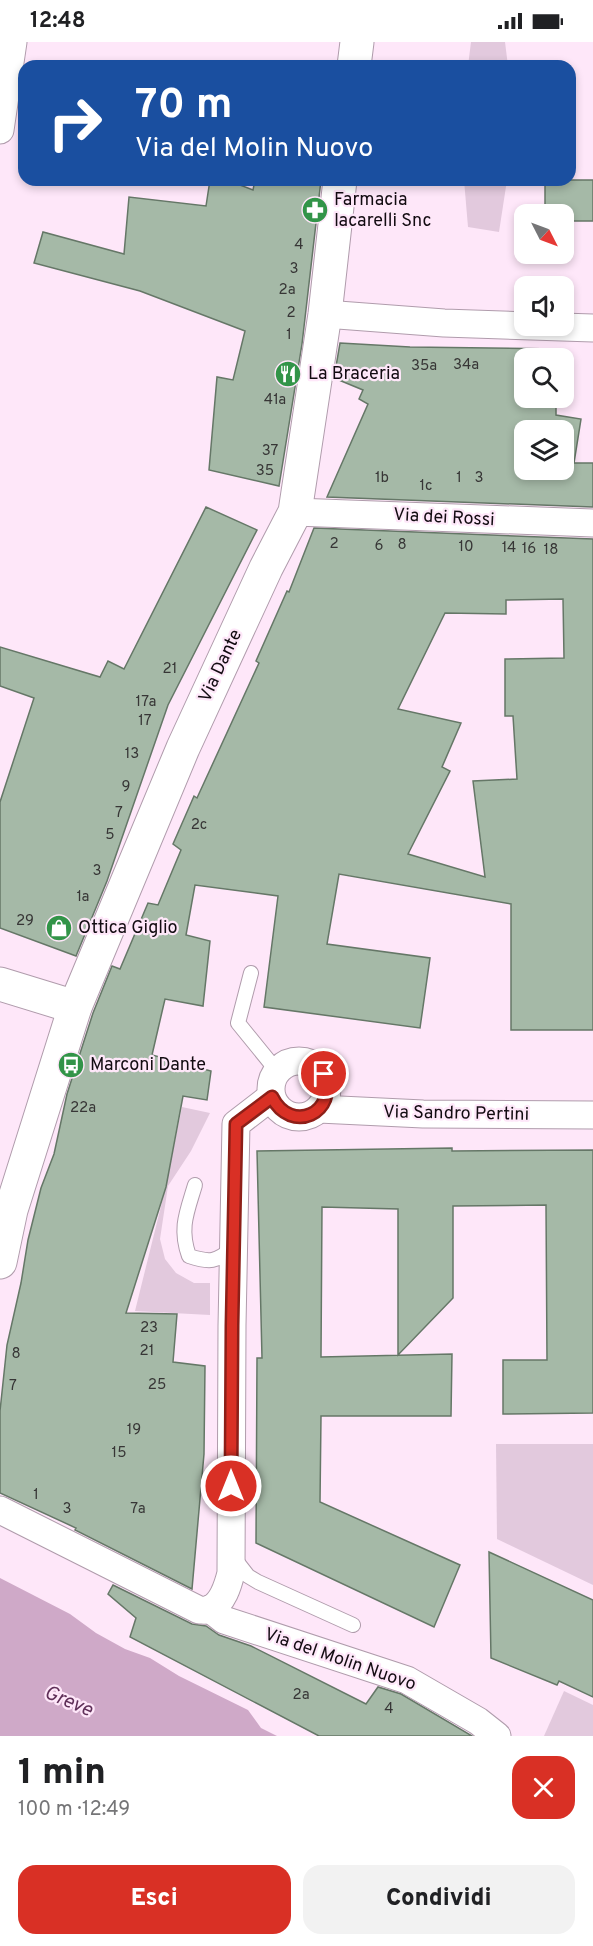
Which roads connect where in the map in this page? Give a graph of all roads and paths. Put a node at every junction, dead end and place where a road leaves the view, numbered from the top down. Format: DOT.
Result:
graph roads {
  1 [pos="13,42"];
  2 [pos="357,42"];
  3 [pos="355,60"];
  4 [pos="0,130"];
  5 [pos="339,186"];
  6 [pos="325,314"];
  7 [pos="593,328"];
  8 [pos="295,512"];
  9 [pos="593,523"];
  10 [pos="250,974"];
  11 [pos="0,984"];
  12 [pos="75,1007"];
  13 [pos="277,1071"];
  14 [pos="272,1097"];
  15 [pos="319,1109"];
  16 [pos="593,1115"];
  17 [pos="195,1185"];
  18 [pos="235,1246"];
  19 [pos="0,1262"];
  20 [pos="0,1510"];
  21 [pos="231,1554"];
  22 [pos="210,1609"];
  23 [pos="353,1625"];
  24 [pos="497,1736"];
  1 -- 4 [label="street"];
  2 -- 3 [label="main road"];
  5 -- 6 [label="main road, Via Dante"];
  6 -- 7 [label="street"];
  6 -- 8 [label="main road, Via Dante"];
  8 -- 9 [label="street, Via dei Rossi"];
  8 -- 12 [label="main road, Via Dante"];
  10 -- 13 [label="lane"];
  11 -- 12 [label="main road"];
  12 -- 19 [label="main road, Via Dante"];
  13 -- 14 [label="street"];
  13 -- 15 [label="street"];
  14 -- 15 [label="street, Via Sandro Pertini"];
  14 -- 18 [label="street"];
  15 -- 16 [label="street, Via Sandro Pertini"];
  17 -- 18 [label="lane"];
  18 -- 21 [label="street"];
  20 -- 22 [label="street, Via del Molin Nuovo"];
  21 -- 22 [label="street"];
  21 -- 23 [label="lane"];
  22 -- 24 [label="street, Via del Molin Nuovo"];
}
